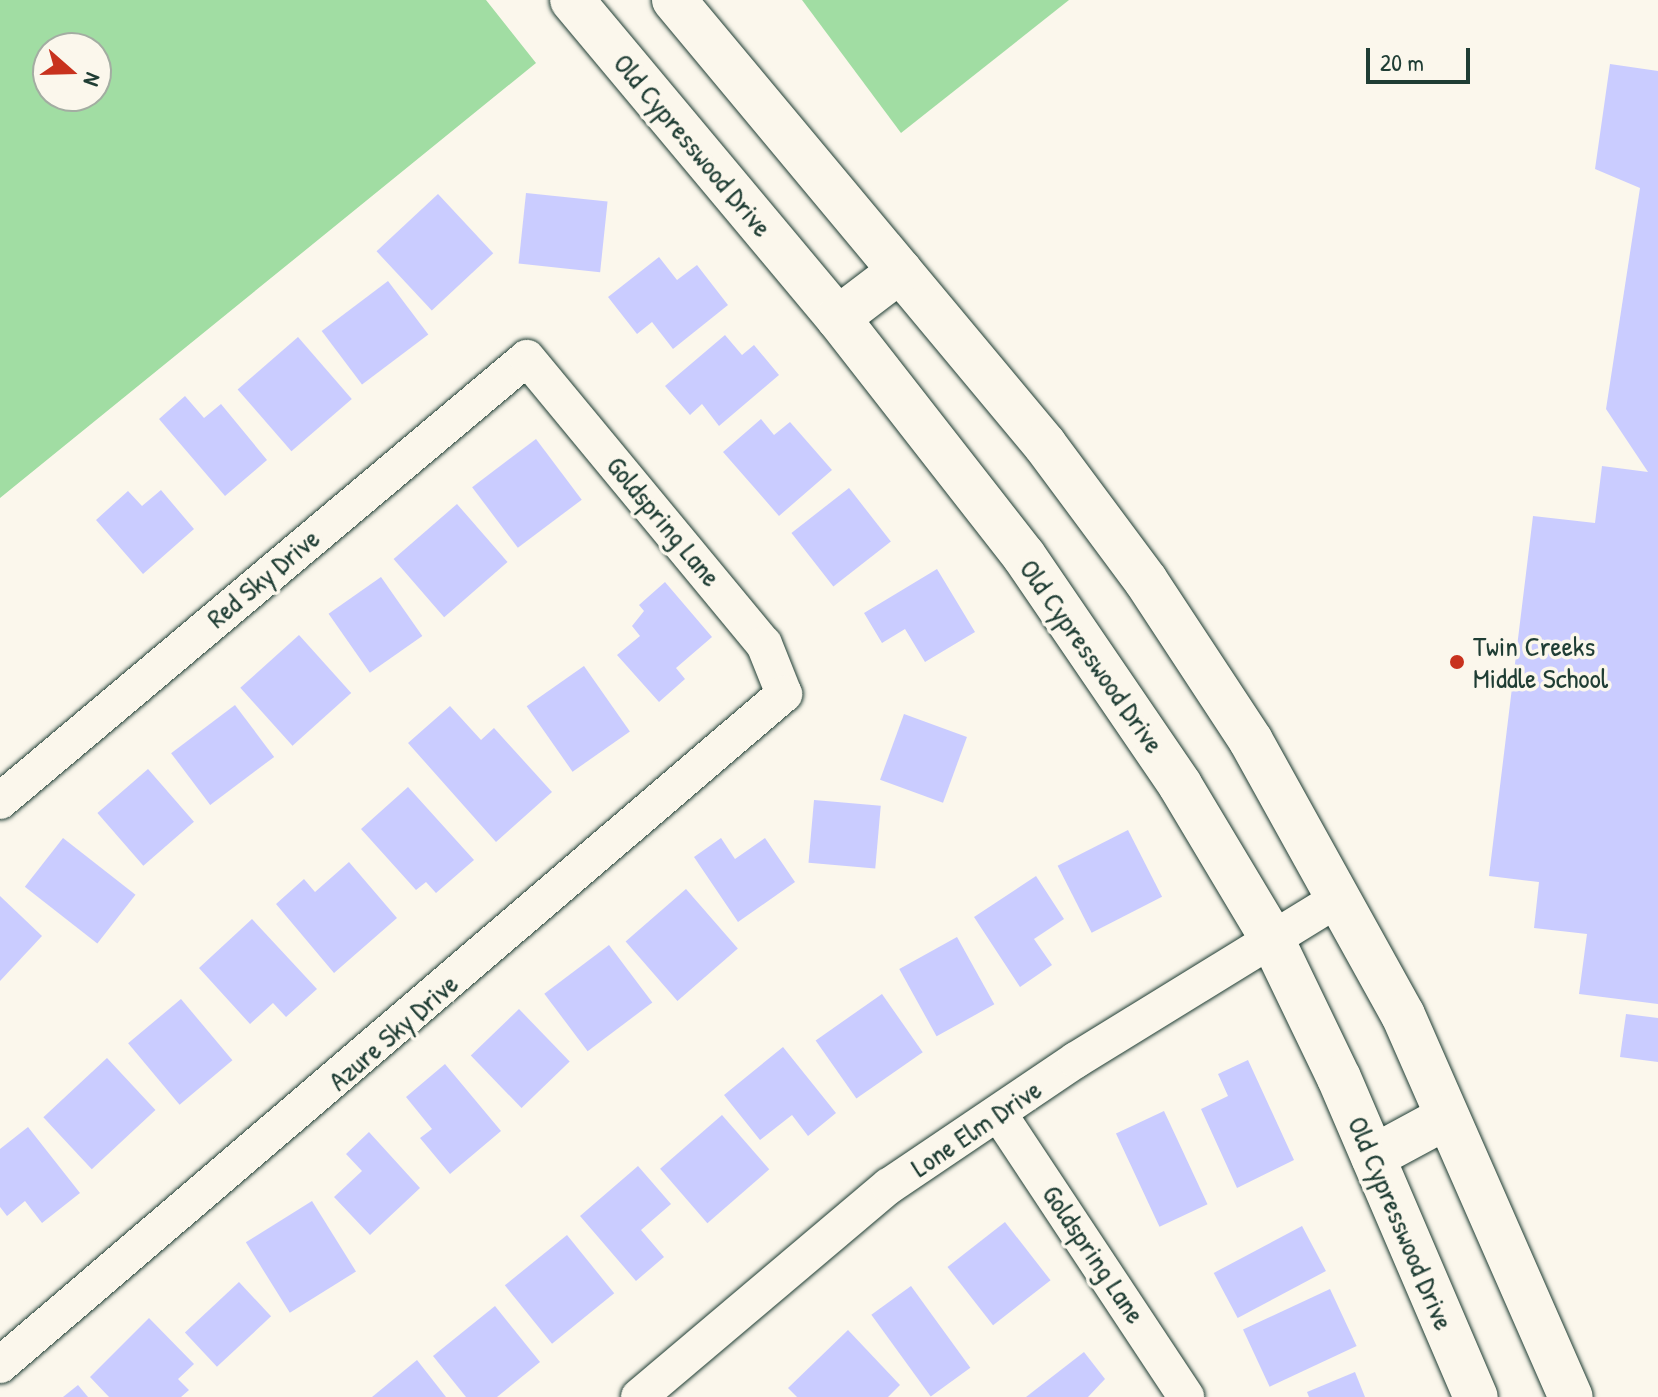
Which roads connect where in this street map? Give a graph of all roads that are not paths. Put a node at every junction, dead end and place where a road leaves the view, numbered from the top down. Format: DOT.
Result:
graph roads {
  1 [pos="572,0"];
  2 [pos="674,0"];
  3 [pos="900,271"];
  4 [pos="838,318"];
  5 [pos="527,358"];
  6 [pos="784,694"];
  7 [pos="0,801"];
  8 [pos="1341,897"];
  9 [pos="1272,939"];
  10 [pos="999,1114"];
  11 [pos="1447,1117"];
  12 [pos="1373,1157"];
  13 [pos="0,1365"];
  14 [pos="639,1397"];
  15 [pos="1186,1397"];
  16 [pos="1476,1397"];
  17 [pos="1571,1397"];
  1 -- 4 [label="street, Old Cypresswood Drive"];
  2 -- 3 [label="street"];
  3 -- 4 [label="street"];
  3 -- 8 [label="street"];
  4 -- 9 [label="street, Old Cypresswood Drive"];
  5 -- 6 [label="street, Goldspring Lane"];
  5 -- 7 [label="street, Red Sky Drive"];
  6 -- 13 [label="street, Azure Sky Drive"];
  8 -- 9 [label="street, Lone Elm Drive"];
  8 -- 11 [label="street"];
  9 -- 10 [label="street, Lone Elm Drive"];
  9 -- 12 [label="street, Old Cypresswood Drive"];
  10 -- 14 [label="street, Lone Elm Drive"];
  10 -- 15 [label="street, Goldspring Lane"];
  11 -- 12 [label="street"];
  11 -- 17 [label="street"];
  12 -- 16 [label="street, Old Cypresswood Drive"];
}
